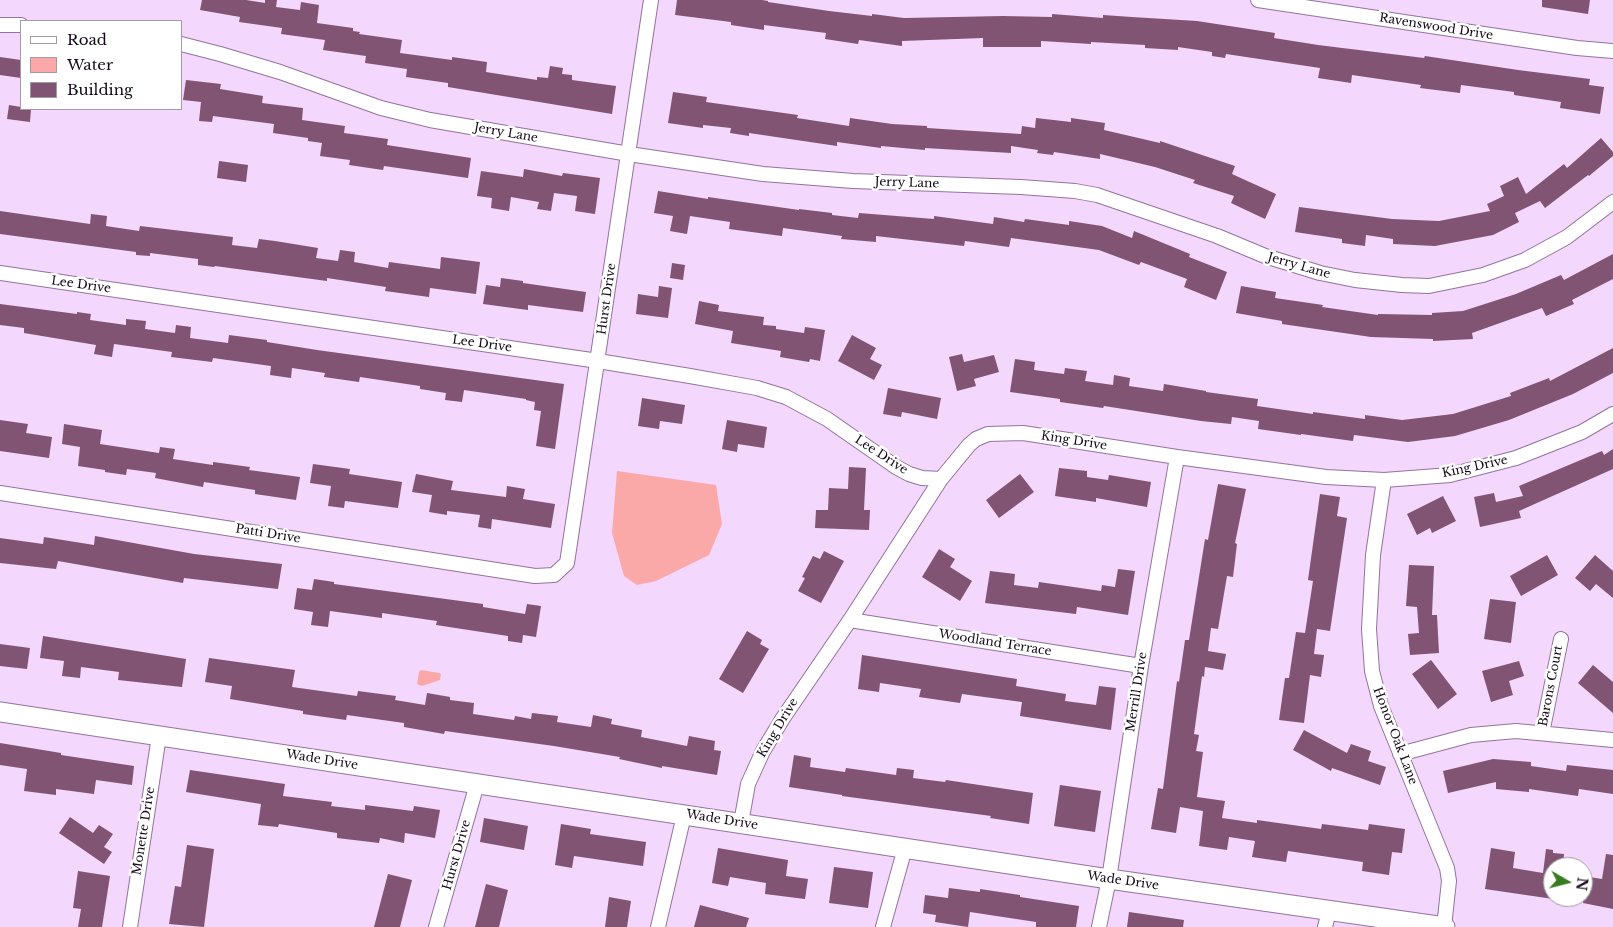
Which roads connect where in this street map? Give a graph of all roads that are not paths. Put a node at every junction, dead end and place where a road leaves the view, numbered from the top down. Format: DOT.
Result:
graph roads {
  1 [pos="651,0"];
  2 [pos="1258,0"];
  3 [pos="0,25"];
  4 [pos="20,25"];
  5 [pos="182,44"];
  6 [pos="1613,51"];
  7 [pos="628,154"];
  8 [pos="1613,202"];
  9 [pos="0,273"];
  10 [pos="598,361"];
  11 [pos="1613,414"];
  12 [pos="1178,457"];
  13 [pos="941,479"];
  14 [pos="1384,480"];
  15 [pos="0,493"];
  16 [pos="536,576"];
  17 [pos="850,620"];
  18 [pos="1561,639"];
  19 [pos="1140,666"];
  20 [pos="0,712"];
  21 [pos="1542,733"];
  22 [pos="159,736"];
  23 [pos="1613,740"];
  24 [pos="1400,754"];
  25 [pos="477,784"];
  26 [pos="684,815"];
  27 [pos="741,823"];
  28 [pos="904,848"];
  29 [pos="1109,879"];
  30 [pos="1327,919"];
  31 [pos="130,927"];
  32 [pos="436,927"];
  33 [pos="658,927"];
  34 [pos="883,927"];
  35 [pos="1099,927"];
  36 [pos="1445,927"];
  1 -- 7 [label="street, Hurst Drive"];
  2 -- 6 [label="street, Ravenswood Drive"];
  3 -- 4 [label="street"];
  5 -- 7 [label="street, Jerry Lane"];
  7 -- 8 [label="street, Jerry Lane"];
  7 -- 10 [label="street, Hurst Drive"];
  9 -- 10 [label="street, Lee Drive"];
  10 -- 13 [label="street, Lee Drive"];
  10 -- 16 [label="street, Hurst Drive"];
  11 -- 14 [label="street, King Drive"];
  12 -- 13 [label="street, King Drive"];
  12 -- 14 [label="street, King Drive"];
  12 -- 19 [label="street, Merrill Drive"];
  13 -- 17 [label="street, King Drive"];
  14 -- 24 [label="street, Honor Oak Lane"];
  15 -- 16 [label="street, Patti Drive"];
  17 -- 19 [label="street, Woodland Terrace"];
  17 -- 27 [label="street, King Drive"];
  18 -- 21 [label="street, Barons Court"];
  19 -- 29 [label="street, Merrill Drive"];
  20 -- 22 [label="street, Wade Drive"];
  21 -- 23 [label="street"];
  21 -- 24 [label="street"];
  22 -- 25 [label="street, Wade Drive"];
  22 -- 31 [label="street, Monette Drive"];
  24 -- 36 [label="street, Honor Oak Lane"];
  25 -- 26 [label="street, Wade Drive"];
  25 -- 32 [label="street, Hurst Drive"];
  26 -- 27 [label="street, Wade Drive"];
  26 -- 33 [label="street"];
  27 -- 28 [label="street, Wade Drive"];
  28 -- 29 [label="street, Wade Drive"];
  28 -- 34 [label="street"];
  29 -- 30 [label="street, Wade Drive"];
  29 -- 35 [label="street, Merrill Drive"];
  30 -- 36 [label="street, Wade Drive"];
}
